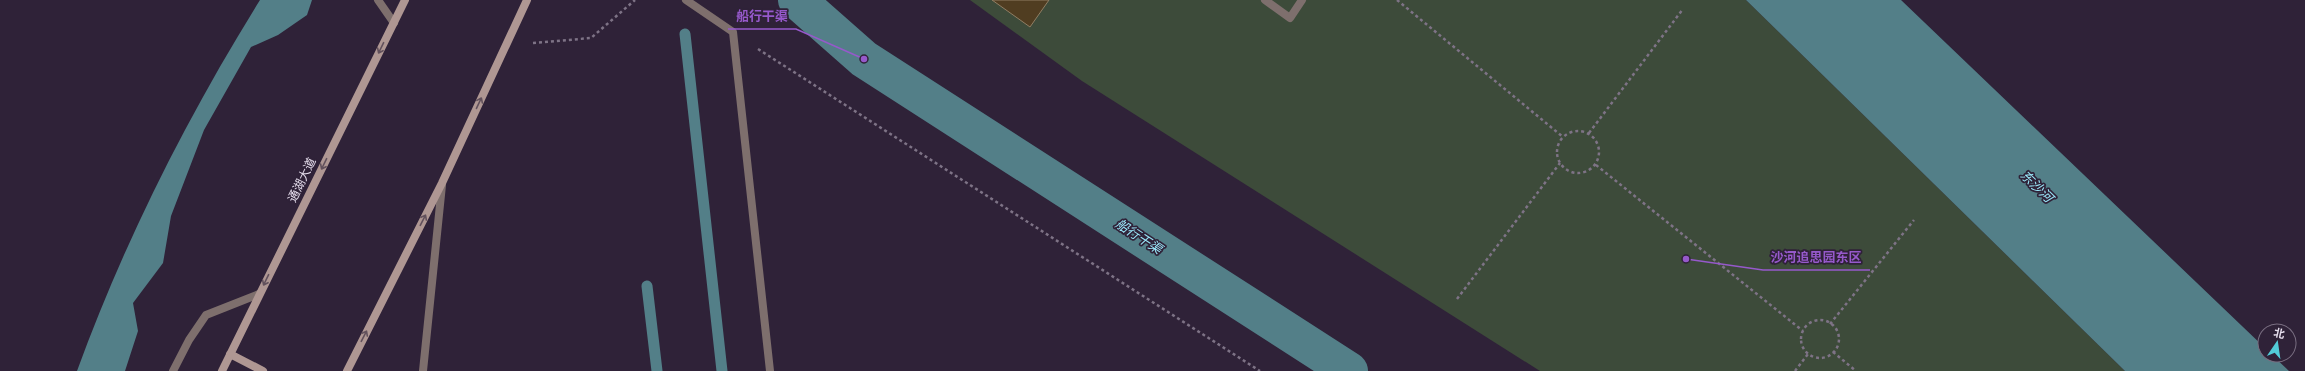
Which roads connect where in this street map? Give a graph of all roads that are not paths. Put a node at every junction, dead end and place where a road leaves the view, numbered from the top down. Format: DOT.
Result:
graph roads {
  1 [pos="378,0"];
  2 [pos="405,0"];
  3 [pos="527,0"];
  4 [pos="686,0"];
  5 [pos="1265,0"];
  6 [pos="1302,0"];
  7 [pos="394,22"];
  8 [pos="442,182"];
  9 [pos="259,294"];
  10 [pos="230,354"];
  11 [pos="173,371"];
  12 [pos="222,371"];
  13 [pos="263,371"];
  14 [pos="347,371"];
  15 [pos="424,371"];
  16 [pos="770,371"];
  1 -- 7 [label="street"];
  2 -- 7 [label="street, 通湖大道"];
  8 -- 3 [label="street, one-way"];
  4 -- 16 [label="street"];
  5 -- 6 [label="street"];
  7 -- 9 [label="street, 通湖大道, one-way"];
  14 -- 8 [label="street, one-way"];
  8 -- 15 [label="street"];
  9 -- 10 [label="street, 通湖大道"];
  9 -- 11 [label="street"];
  10 -- 12 [label="street, 通湖大道"];
  10 -- 13 [label="street"];
}
